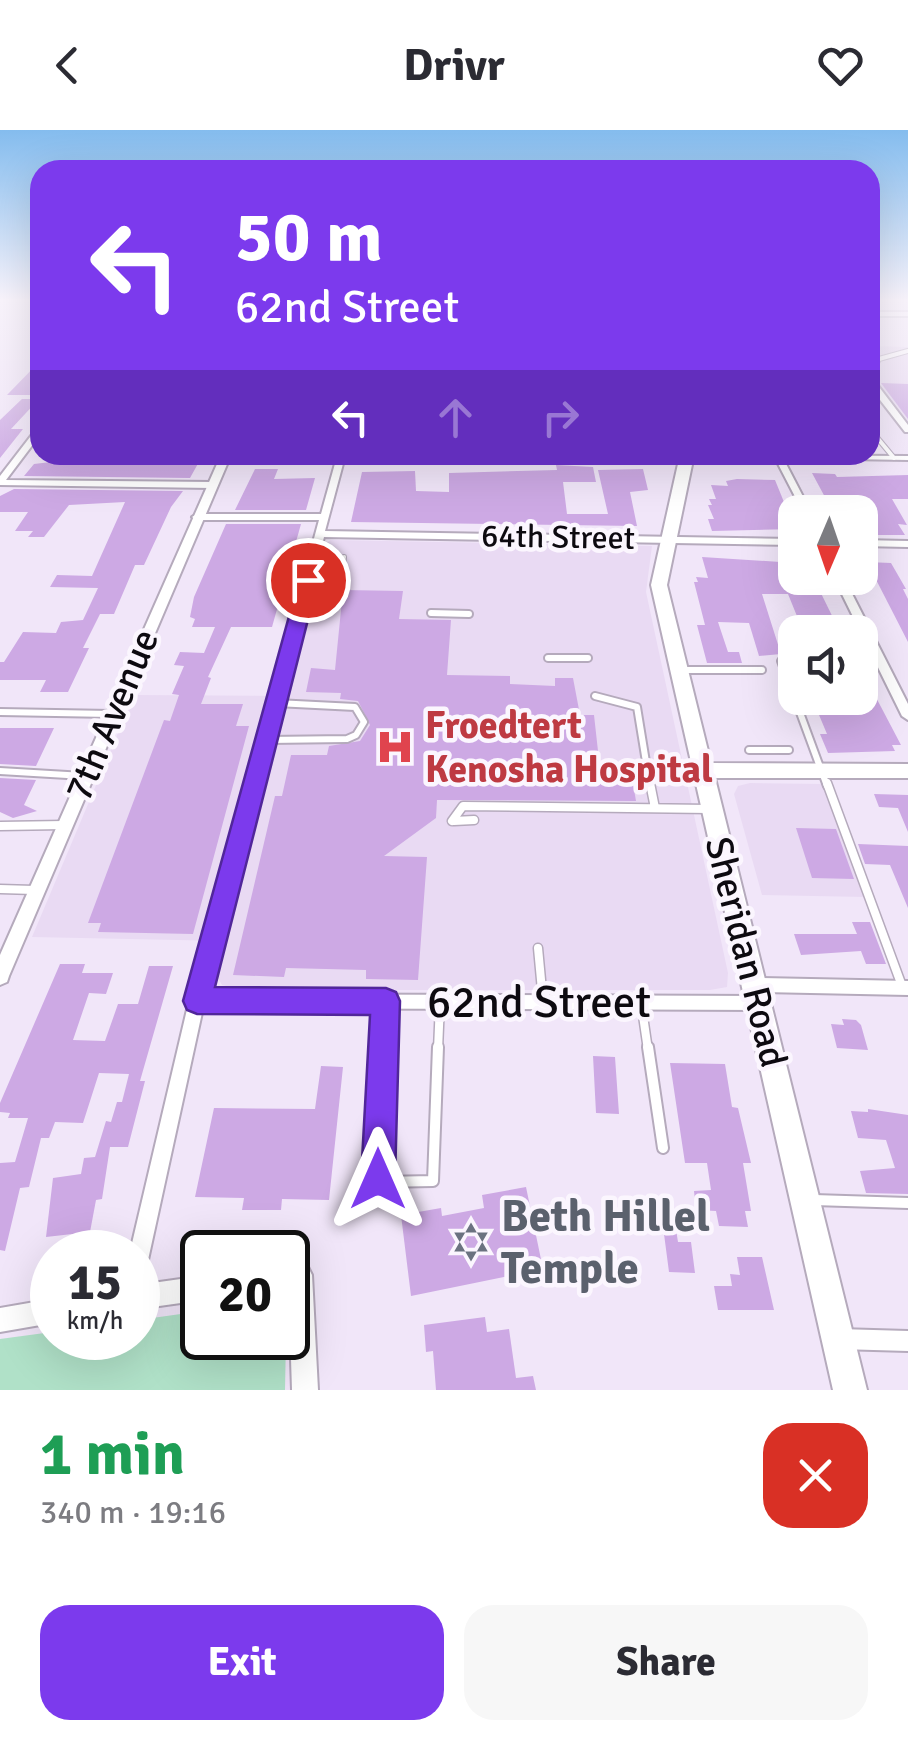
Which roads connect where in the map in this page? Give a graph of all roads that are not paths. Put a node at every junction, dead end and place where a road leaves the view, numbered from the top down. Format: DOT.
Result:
graph roads {
  1 [pos="880,394"];
  2 [pos="908,430"];
  3 [pos="880,441"];
  4 [pos="30,443"];
  5 [pos="880,457"];
  6 [pos="894,458"];
  7 [pos="908,458"];
  8 [pos="221,465"];
  9 [pos="339,465"];
  10 [pos="685,465"];
  11 [pos="783,465"];
  12 [pos="0,482"];
  13 [pos="212,484"];
  14 [pos="798,495"];
  15 [pos="196,517"];
  16 [pos="325,517"];
  17 [pos="320,534"];
  18 [pos="672,539"];
  19 [pos="778,542"];
  20 [pos="878,543"];
  21 [pos="908,544"];
  22 [pos="344,557"];
  23 [pos="308,580"];
  24 [pos="848,595"];
  25 [pos="431,613"];
  26 [pos="468,614"];
  27 [pos="548,658"];
  28 [pos="588,658"];
  29 [pos="678,670"];
  30 [pos="723,670"];
  31 [pos="762,670"];
  32 [pos="594,696"];
  33 [pos="276,702"];
  34 [pos="0,712"];
  35 [pos="112,714"];
  36 [pos="801,715"];
  37 [pos="908,716"];
  38 [pos="266,740"];
  39 [pos="748,750"];
  40 [pos="790,750"];
  41 [pos="647,768"];
  42 [pos="701,770"];
  43 [pos="822,770"];
  44 [pos="0,771"];
  45 [pos="908,771"];
  46 [pos="86,776"];
  47 [pos="655,808"];
  48 [pos="712,809"];
  49 [pos="474,820"];
  50 [pos="65,825"];
  51 [pos="0,826"];
  52 [pos="0,889"];
  53 [pos="37,890"];
  54 [pos="538,948"];
  55 [pos="0,975"];
  56 [pos="905,988"];
  57 [pos="758,994"];
  58 [pos="197,1001"];
  59 [pos="386,1001"];
  60 [pos="440,1002"];
  61 [pos="543,1002"];
  62 [pos="641,1002"];
  63 [pos="663,1148"];
  64 [pos="806,1200"];
  65 [pos="908,1203"];
  66 [pos="145,1230"];
  67 [pos="30,1315"];
  68 [pos="0,1320"];
  69 [pos="837,1339"];
  70 [pos="908,1341"];
  71 [pos="302,1360"];
  72 [pos="305,1390"];
  73 [pos="850,1390"];
  1 -- 2 [label="street"];
  3 -- 6 [label="lane"];
  4 -- 12 [label="street"];
  5 -- 6 [label="street"];
  6 -- 7 [label="street"];
  8 -- 13 [label="street, 7th Avenue"];
  9 -- 16 [label="street"];
  10 -- 18 [label="main road, Sheridan Road"];
  11 -- 14 [label="street"];
  12 -- 13 [label="street"];
  13 -- 15 [label="street, 7th Avenue"];
  15 -- 16 [label="street"];
  15 -- 35 [label="street, 7th Avenue"];
  16 -- 17 [label="street"];
  17 -- 18 [label="street, 64th Street"];
  17 -- 23 [label="street"];
  18 -- 19 [label="street, 64th Street"];
  18 -- 29 [label="main road, Sheridan Road"];
  20 -- 21 [label="street"];
  22 -- 23 [label="lane"];
  23 -- 33 [label="street"];
  24 -- 37 [label="street"];
  25 -- 26 [label="lane"];
  27 -- 28 [label="lane"];
  29 -- 30 [label="lane"];
  29 -- 42 [label="main road, Sheridan Road"];
  30 -- 31 [label="lane"];
  32 -- 41 [label="lane"];
  33 -- 38 [label="street"];
  33 -- 38 [label="lane"];
  34 -- 35 [label="lane"];
  35 -- 46 [label="street, 7th Avenue"];
  36 -- 43 [label="lane"];
  38 -- 58 [label="street"];
  39 -- 40 [label="lane"];
  41 -- 42 [label="lane"];
  41 -- 47 [label="lane"];
  42 -- 43 [label="main road"];
  42 -- 48 [label="main road, Sheridan Road"];
  43 -- 45 [label="main road"];
  43 -- 56 [label="lane"];
  44 -- 46 [label="lane"];
  46 -- 50 [label="street, 7th Avenue"];
  47 -- 48 [label="lane"];
  47 -- 49 [label="lane"];
  48 -- 57 [label="main road, Sheridan Road"];
  50 -- 51 [label="lane"];
  50 -- 53 [label="street, 7th Avenue"];
  52 -- 53 [label="lane"];
  53 -- 55 [label="street, 7th Avenue"];
  54 -- 61 [label="lane"];
  56 -- 57 [label="street, 62nd Street"];
  57 -- 62 [label="street, 62nd Street"];
  57 -- 64 [label="main road, Sheridan Road"];
  58 -- 59 [label="street, 62nd Street"];
  58 -- 66 [label="street"];
  59 -- 60 [label="street, 62nd Street"];
  59 -- 60 [label="lane"];
  60 -- 61 [label="street, 62nd Street"];
  61 -- 62 [label="street, 62nd Street"];
  62 -- 63 [label="lane"];
  64 -- 65 [label="lane"];
  64 -- 69 [label="main road, Sheridan Road"];
  67 -- 68 [label="street"];
  69 -- 70 [label="street"];
  69 -- 73 [label="main road, Sheridan Road"];
  71 -- 72 [label="street"];
}
